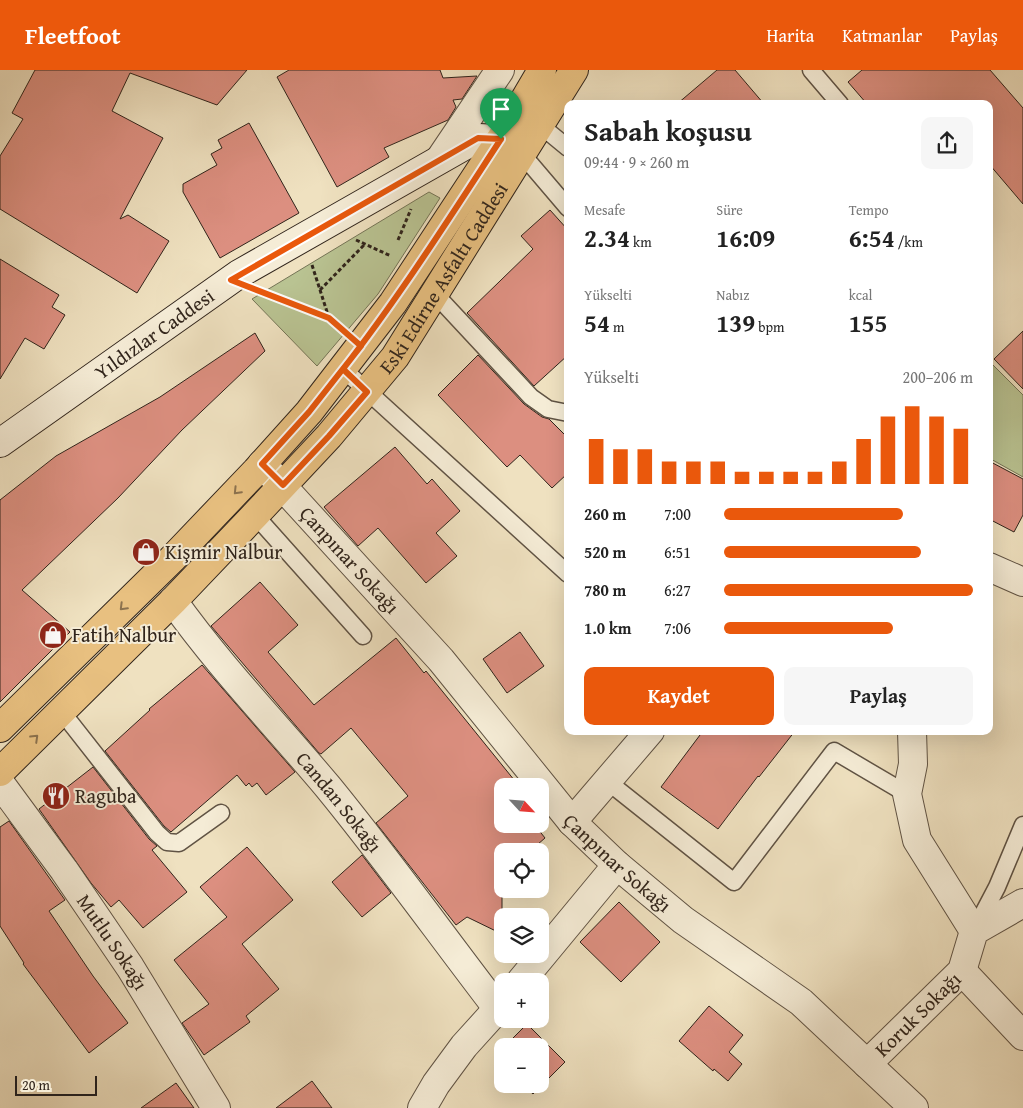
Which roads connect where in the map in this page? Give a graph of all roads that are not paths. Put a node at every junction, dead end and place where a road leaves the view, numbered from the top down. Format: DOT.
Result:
graph roads {
  1 [pos="500,70"];
  2 [pos="542,70"];
  3 [pos="574,70"];
  4 [pos="811,70"];
  5 [pos="837,100"];
  6 [pos="540,125"];
  7 [pos="564,145"];
  8 [pos="511,147"];
  9 [pos="440,159"];
  10 [pos="564,204"];
  11 [pos="435,294"];
  12 [pos="343,369"];
  13 [pos="367,392"];
  14 [pos="564,412"];
  15 [pos="0,443"];
  16 [pos="262,464"];
  17 [pos="283,485"];
  18 [pos="255,515"];
  19 [pos="993,569"];
  20 [pos="564,570"];
  21 [pos="1023,582"];
  22 [pos="173,601"];
  23 [pos="363,636"];
  24 [pos="62,712"];
  25 [pos="0,728"];
  26 [pos="647,735"];
  27 [pos="912,735"];
  28 [pos="0,772"];
  29 [pos="607,781"];
  30 [pos="0,783"];
  31 [pos="907,794"];
  32 [pos="221,813"];
  33 [pos="572,822"];
  34 [pos="1023,825"];
  35 [pos="617,865"];
  36 [pos="1023,903"];
  37 [pos="974,931"];
  38 [pos="962,971"];
  39 [pos="528,973"];
  40 [pos="494,998"];
  41 [pos="494,1013"];
  42 [pos="1023,1036"];
  43 [pos="867,1064"];
  44 [pos="216,1108"];
  45 [pos="422,1108"];
  46 [pos="914,1108"];
  1 -- 9 [label="street"];
  2 -- 8 [label="main road, Eski Edirne Asfaltı Caddesi"];
  3 -- 6 [label="main road, Eski Edirne Asfaltı Caddesi"];
  4 -- 5 [label="lane"];
  6 -- 7 [label="lane"];
  6 -- 8 [label="main road, Eski Edirne Asfaltı Caddesi"];
  8 -- 9 [label="street, Yıldızlar Caddesi"];
  8 -- 10 [label="lane"];
  8 -- 11 [label="main road, Eski Edirne Asfaltı Caddesi"];
  8 -- 12 [label="main road, Eski Edirne Asfaltı Caddesi"];
  9 -- 15 [label="street, Yıldızlar Caddesi"];
  11 -- 13 [label="main road, Eski Edirne Asfaltı Caddesi"];
  11 -- 14 [label="lane"];
  12 -- 13 [label="lane"];
  12 -- 16 [label="main road, Eski Edirne Asfaltı Caddesi"];
  13 -- 17 [label="main road, Eski Edirne Asfaltı Caddesi"];
  13 -- 20 [label="lane"];
  16 -- 17 [label="street, Çanpınar Sokağı"];
  16 -- 25 [label="main road, Eski Edirne Asfaltı Caddesi, one-way"];
  17 -- 18 [label="main road, Eski Edirne Asfaltı Caddesi"];
  17 -- 33 [label="street, Çanpınar Sokağı"];
  18 -- 22 [label="main road, Eski Edirne Asfaltı Caddesi"];
  18 -- 23 [label="lane"];
  19 -- 21 [label="street"];
  22 -- 24 [label="main road, Eski Edirne Asfaltı Caddesi"];
  22 -- 40 [label="street, Candan Sokağı"];
  28 -- 24 [label="main road, Eski Edirne Asfaltı Caddesi, one-way"];
  24 -- 32 [label="lane"];
  26 -- 29 [label="street"];
  27 -- 31 [label="street"];
  29 -- 31 [label="lane"];
  29 -- 33 [label="street"];
  30 -- 44 [label="street, Mutlu Sokağı"];
  31 -- 37 [label="street"];
  33 -- 35 [label="street, Çanpınar Sokağı"];
  34 -- 37 [label="lane"];
  35 -- 39 [label="street"];
  35 -- 43 [label="street, Çanpınar Sokağı"];
  36 -- 37 [label="street"];
  37 -- 38 [label="street, Koruk Sokağı"];
  38 -- 42 [label="street"];
  38 -- 43 [label="street, Koruk Sokağı"];
  41 -- 45 [label="street, Candan Sokağı"];
  43 -- 46 [label="street, Çanpınar Sokağı"];
}
